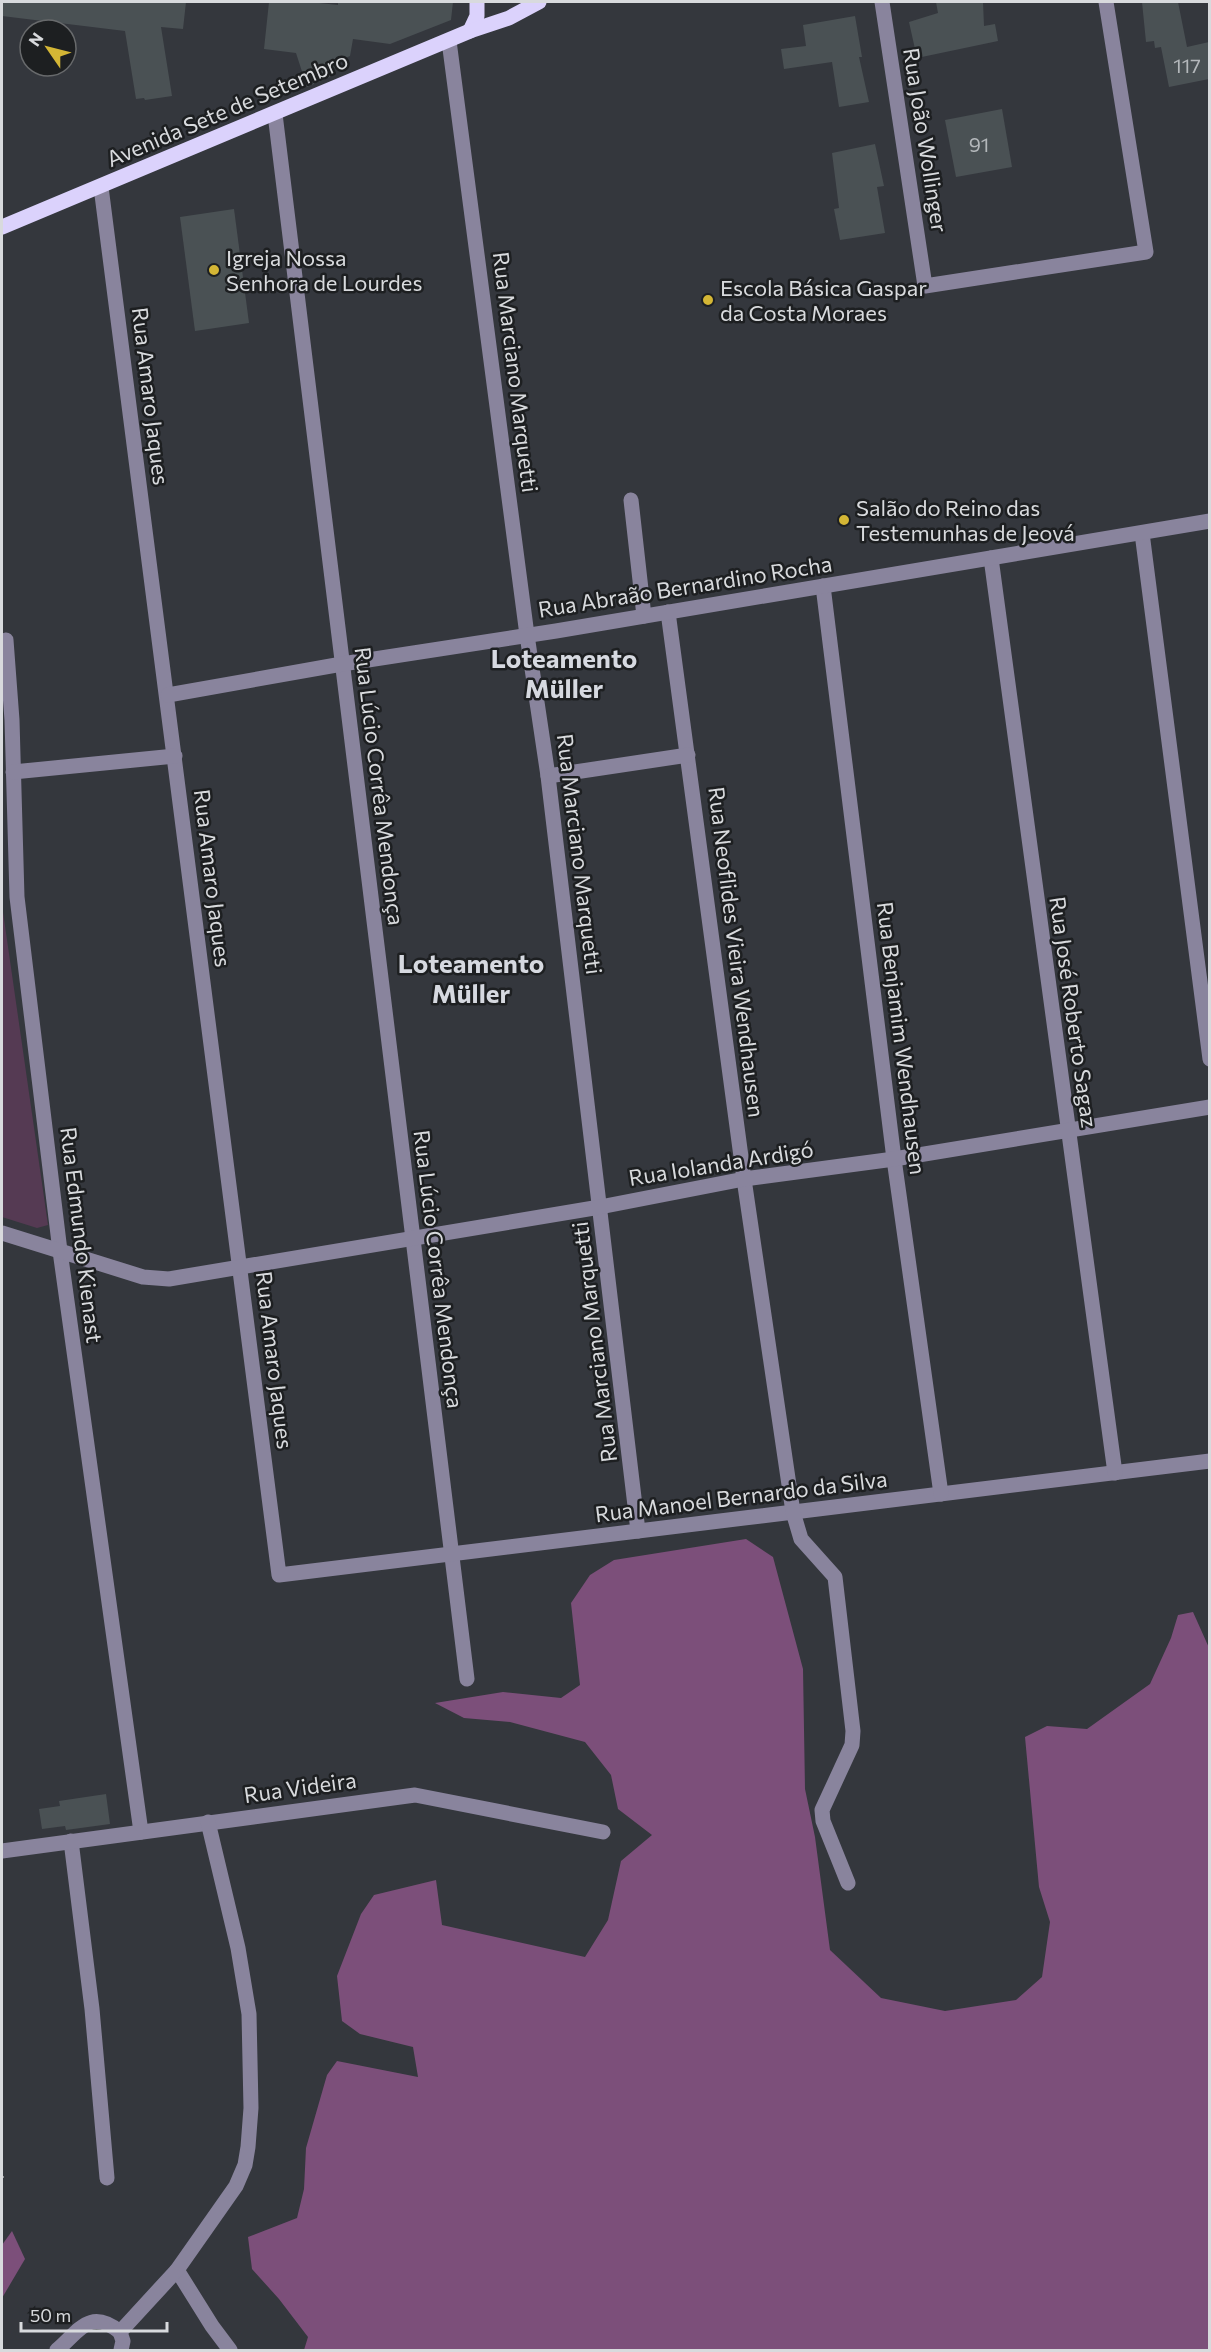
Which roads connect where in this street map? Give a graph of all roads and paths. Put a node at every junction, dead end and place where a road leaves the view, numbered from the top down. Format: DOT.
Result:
graph roads {
  1 [pos="477,2"];
  2 [pos="539,2"];
  3 [pos="882,2"];
  4 [pos="1106,2"];
  5 [pos="470,31"];
  6 [pos="449,41"];
  7 [pos="274,114"];
  8 [pos="101,186"];
  9 [pos="2,227"];
  10 [pos="631,500"];
  11 [pos="1209,521"];
  12 [pos="1142,533"];
  13 [pos="991,558"];
  14 [pos="822,586"];
  15 [pos="668,612"];
  16 [pos="644,616"];
  17 [pos="527,635"];
  18 [pos="6,640"];
  19 [pos="342,664"];
  20 [pos="168,695"];
  21 [pos="688,755"];
  22 [pos="175,756"];
  23 [pos="13,772"];
  24 [pos="548,776"];
  25 [pos="1209,1059"];
  26 [pos="1209,1107"];
  27 [pos="1067,1130"];
  28 [pos="894,1159"];
  29 [pos="744,1179"];
  30 [pos="600,1207"];
  31 [pos="2,1233"];
  32 [pos="413,1238"];
  33 [pos="60,1251"];
  34 [pos="240,1266"];
  35 [pos="1209,1461"];
  36 [pos="1115,1473"];
  37 [pos="941,1494"];
  38 [pos="793,1512"];
  39 [pos="639,1531"];
  40 [pos="452,1554"];
  41 [pos="279,1575"];
  42 [pos="467,1679"];
  43 [pos="208,1822"];
  44 [pos="141,1832"];
  45 [pos="603,1832"];
  46 [pos="71,1841"];
  47 [pos="2,1851"];
  48 [pos="848,1883"];
  49 [pos="107,2178"];
  50 [pos="177,2270"];
  51 [pos="120,2332"];
  52 [pos="57,2350"];
  53 [pos="121,2350"];
  54 [pos="230,2350"];
  1 -- 5 [label="main road"];
  2 -- 5 [label="main road, Avenida Sete de Setembro"];
  3 -- 4 [label="street, Rua João Wollinger"];
  5 -- 6 [label="main road, Avenida Sete de Setembro"];
  6 -- 7 [label="main road, Avenida Sete de Setembro"];
  6 -- 17 [label="street, Rua Marciano Marquetti"];
  7 -- 8 [label="main road, Avenida Sete de Setembro"];
  7 -- 19 [label="street, Rua Lúcio Corrêa Mendonça"];
  8 -- 9 [label="main road, Avenida Sete de Setembro"];
  8 -- 20 [label="street, Rua Amaro Jaques"];
  10 -- 16 [label="street"];
  11 -- 12 [label="street, Rua Abraão Bernardino Rocha"];
  12 -- 13 [label="street, Rua Abraão Bernardino Rocha"];
  12 -- 25 [label="street"];
  13 -- 14 [label="street, Rua Abraão Bernardino Rocha"];
  13 -- 27 [label="street, Rua José Roberto Sagaz"];
  14 -- 15 [label="street, Rua Abraão Bernardino Rocha"];
  14 -- 28 [label="street, Rua Benjamim Wendhausen"];
  15 -- 16 [label="street, Rua Abraão Bernardino Rocha"];
  15 -- 21 [label="street, Rua Neoflides Vieira Wendhausen"];
  16 -- 17 [label="street, Rua Abraão Bernardino Rocha"];
  17 -- 19 [label="street, Rua Abraão Bernardino Rocha"];
  17 -- 24 [label="street, Rua Marciano Marquetti"];
  18 -- 23 [label="street, Rua Edmundo Kienast"];
  19 -- 20 [label="street, Rua Abraão Bernardino Rocha"];
  19 -- 32 [label="street, Rua Lúcio Corrêa Mendonça"];
  20 -- 22 [label="street, Rua Amaro Jaques"];
  21 -- 24 [label="street"];
  21 -- 29 [label="street, Rua Neoflides Vieira Wendhausen"];
  22 -- 23 [label="street"];
  22 -- 34 [label="street, Rua Amaro Jaques"];
  23 -- 33 [label="street, Rua Edmundo Kienast"];
  24 -- 30 [label="street, Rua Marciano Marquetti"];
  26 -- 27 [label="street, Rua Iolanda Ardigó"];
  27 -- 28 [label="street, Rua Iolanda Ardigó"];
  27 -- 36 [label="street, Rua José Roberto Sagaz"];
  28 -- 29 [label="street, Rua Iolanda Ardigó"];
  28 -- 37 [label="street, Rua Benjamim Wendhausen"];
  29 -- 30 [label="street, Rua Iolanda Ardigó"];
  29 -- 38 [label="street, Rua Neoflides Vieira Wendhausen"];
  30 -- 32 [label="street, Rua Iolanda Ardigó"];
  30 -- 39 [label="street, Rua Marciano Marquetti"];
  31 -- 33 [label="street, Rua Iolanda Ardigó"];
  32 -- 34 [label="street, Rua Iolanda Ardigó"];
  32 -- 40 [label="street, Rua Lúcio Corrêa Mendonça"];
  33 -- 34 [label="street, Rua Iolanda Ardigó"];
  33 -- 44 [label="street, Rua Edmundo Kienast"];
  34 -- 41 [label="street, Rua Amaro Jaques"];
  35 -- 36 [label="street, Rua Manoel Bernardo da Silva"];
  36 -- 37 [label="street, Rua Manoel Bernardo da Silva"];
  37 -- 38 [label="street, Rua Manoel Bernardo da Silva"];
  38 -- 39 [label="street, Rua Manoel Bernardo da Silva"];
  38 -- 48 [label="street, Rua Neoflides Vieira Wendhausen"];
  39 -- 40 [label="street, Rua Manoel Bernardo da Silva"];
  40 -- 41 [label="street, Rua Manoel Bernardo da Silva"];
  40 -- 42 [label="street, Rua Lúcio Corrêa Mendonça"];
  43 -- 44 [label="street, Rua Videira"];
  43 -- 45 [label="street, Rua Videira"];
  43 -- 50 [label="street"];
  44 -- 46 [label="street, Rua Videira"];
  46 -- 47 [label="street, Rua Videira"];
  46 -- 49 [label="street"];
  50 -- 51 [label="street"];
  50 -- 54 [label="street"];
  51 -- 52 [label="street"];
  51 -- 53 [label="street"];
}
